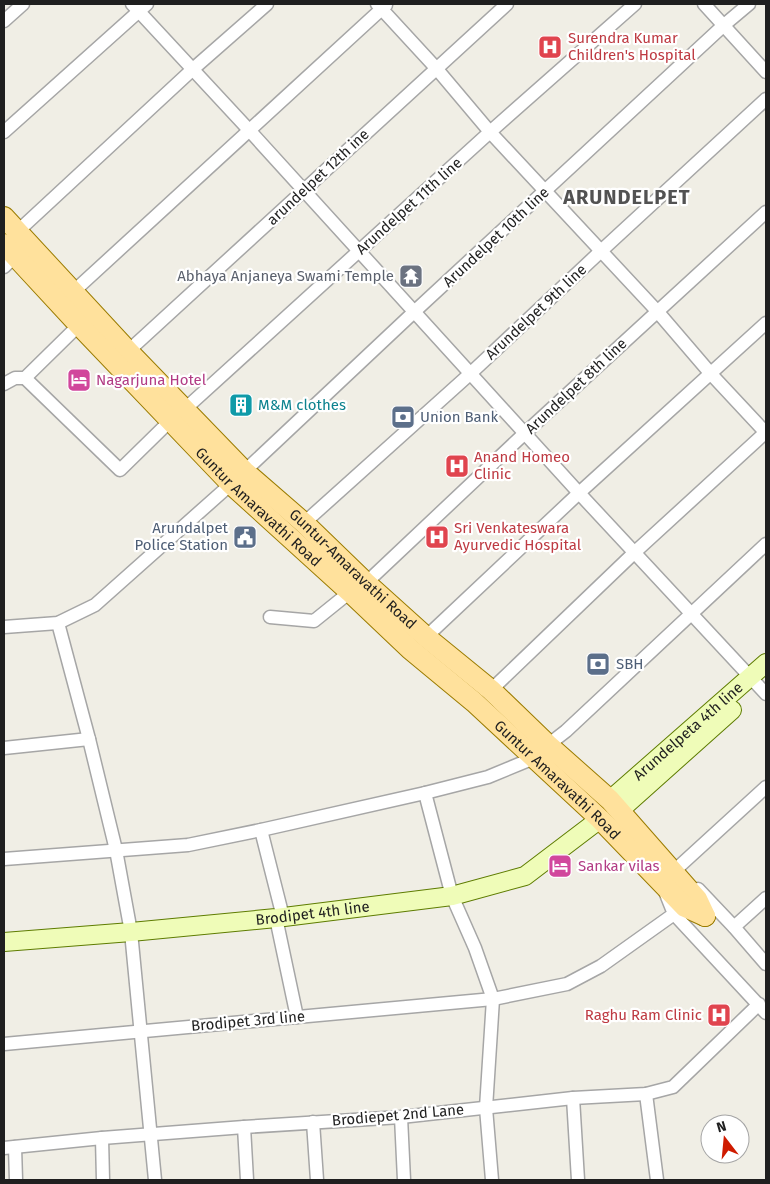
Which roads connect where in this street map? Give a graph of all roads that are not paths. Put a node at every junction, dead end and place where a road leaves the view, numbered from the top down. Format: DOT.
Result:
graph roads {
  1 [pos="23,4"];
  2 [pos="267,4"];
  3 [pos="507,4"];
  4 [pos="635,4"];
  5 [pos="704,4"];
  6 [pos="749,4"];
  7 [pos="140,6"];
  8 [pos="382,6"];
  9 [pos="4,21"];
  10 [pos="724,25"];
  11 [pos="436,68"];
  12 [pos="192,69"];
  13 [pos="766,72"];
  14 [pos="766,99"];
  15 [pos="250,130"];
  16 [pos="4,132"];
  17 [pos="490,132"];
  18 [pos="304,190"];
  19 [pos="545,192"];
  20 [pos="766,212"];
  21 [pos="4,217"];
  22 [pos="10,250"];
  23 [pos="601,251"];
  24 [pos="359,252"];
  25 [pos="73,292"];
  26 [pos="657,311"];
  27 [pos="414,312"];
  28 [pos="766,323"];
  29 [pos="79,325"];
  30 [pos="122,358"];
  31 [pos="471,374"];
  32 [pos="711,374"];
  33 [pos="25,378"];
  34 [pos="4,384"];
  35 [pos="178,414"];
  36 [pos="525,433"];
  37 [pos="766,433"];
  38 [pos="237,477"];
  39 [pos="579,493"];
  40 [pos="304,523"];
  41 [pos="766,544"];
  42 [pos="634,552"];
  43 [pos="358,587"];
  44 [pos="691,613"];
  45 [pos="270,617"];
  46 [pos="58,623"];
  47 [pos="4,627"];
  48 [pos="426,636"];
  49 [pos="766,663"];
  50 [pos="761,684"];
  51 [pos="491,690"];
  52 [pos="89,739"];
  53 [pos="4,748"];
  54 [pos="541,752"];
  55 [pos="766,787"];
  56 [pos="425,793"];
  57 [pos="615,805"];
  58 [pos="600,819"];
  59 [pos="261,830"];
  60 [pos="116,850"];
  61 [pos="4,859"];
  62 [pos="670,874"];
  63 [pos="452,896"];
  64 [pos="766,898"];
  65 [pos="674,914"];
  66 [pos="704,916"];
  67 [pos="280,918"];
  68 [pos="734,927"];
  69 [pos="131,932"];
  70 [pos="4,942"];
  71 [pos="766,964"];
  72 [pos="493,999"];
  73 [pos="762,1009"];
  74 [pos="298,1017"];
  75 [pos="140,1031"];
  76 [pos="4,1044"];
  77 [pos="646,1094"];
  78 [pos="573,1098"];
  79 [pos="486,1108"];
  80 [pos="401,1117"];
  81 [pos="313,1122"];
  82 [pos="244,1127"];
  83 [pos="151,1134"];
  84 [pos="102,1138"];
  85 [pos="9,1147"];
  86 [pos="16,1180"];
  87 [pos="103,1180"];
  88 [pos="155,1180"];
  89 [pos="247,1180"];
  90 [pos="316,1180"];
  91 [pos="404,1180"];
  92 [pos="492,1180"];
  93 [pos="578,1180"];
  94 [pos="657,1180"];
  1 -- 9 [label="street"];
  2 -- 12 [label="street"];
  3 -- 11 [label="street, arundelpet 12th ine"];
  4 -- 17 [label="street, Arundelpet 11th line"];
  5 -- 10 [label="street"];
  6 -- 10 [label="street, Arundelpet 10th line"];
  7 -- 12 [label="street"];
  7 -- 16 [label="street"];
  8 -- 11 [label="street"];
  8 -- 15 [label="street"];
  10 -- 13 [label="street"];
  10 -- 19 [label="street, Arundelpet 10th line"];
  11 -- 17 [label="street"];
  11 -- 18 [label="street, arundelpet 12th ine"];
  12 -- 15 [label="street"];
  12 -- 22 [label="street"];
  14 -- 23 [label="street, Arundelpet 9th line"];
  15 -- 18 [label="street"];
  15 -- 25 [label="street"];
  17 -- 19 [label="street"];
  17 -- 24 [label="street, Arundelpet 11th line"];
  18 -- 24 [label="street"];
  18 -- 30 [label="street, arundelpet 12th ine"];
  19 -- 23 [label="street"];
  19 -- 27 [label="street, Arundelpet 10th line"];
  20 -- 26 [label="street, Arundelpet 8th line"];
  21 -- 22 [label="main road"];
  22 -- 25 [label="main road"];
  22 -- 29 [label="main road, Guntur Amaravathi Road"];
  23 -- 26 [label="street"];
  23 -- 31 [label="street, Arundelpet 9th line"];
  24 -- 27 [label="street"];
  24 -- 35 [label="street, Arundelpet 11th line"];
  25 -- 30 [label="main road"];
  26 -- 32 [label="street"];
  26 -- 36 [label="street, Arundelpet 8th line"];
  27 -- 31 [label="street"];
  27 -- 38 [label="street, Arundelpet 10th line"];
  28 -- 32 [label="street"];
  29 -- 30 [label="main road, Guntur Amaravathi Road"];
  29 -- 33 [label="street"];
  30 -- 35 [label="main road, Guntur Amaravathi Road"];
  31 -- 36 [label="street"];
  31 -- 40 [label="street, Arundelpet 9th line"];
  32 -- 37 [label="street"];
  32 -- 39 [label="street"];
  33 -- 34 [label="street"];
  33 -- 35 [label="street, Arundelpet 11th line"];
  35 -- 38 [label="main road, Guntur Amaravathi Road"];
  36 -- 39 [label="street"];
  36 -- 43 [label="street, Arundelpet 8th line"];
  37 -- 42 [label="street"];
  38 -- 40 [label="main road, Guntur-Amaravathi Road"];
  38 -- 43 [label="main road, Guntur Amaravathi Road"];
  38 -- 46 [label="street, Arundelpet 10th line"];
  39 -- 42 [label="street"];
  39 -- 48 [label="street"];
  40 -- 43 [label="main road, Guntur-Amaravathi Road"];
  41 -- 44 [label="street"];
  42 -- 44 [label="street"];
  42 -- 51 [label="street"];
  43 -- 45 [label="street, Arundelpet 8th line"];
  43 -- 48 [label="main road, Guntur-Amaravathi Road"];
  43 -- 54 [label="main road, Guntur Amaravathi Road"];
  44 -- 50 [label="street"];
  44 -- 54 [label="street"];
  46 -- 47 [label="street"];
  46 -- 52 [label="street"];
  48 -- 51 [label="main road, Guntur-Amaravathi Road"];
  49 -- 50 [label="street, Arundelpeta 4th line"];
  50 -- 57 [label="street, Arundelpeta 4th line"];
  51 -- 54 [label="main road, Guntur-Amaravathi Road"];
  52 -- 53 [label="street"];
  52 -- 60 [label="street"];
  54 -- 56 [label="street"];
  54 -- 57 [label="main road, Guntur-Amaravathi Road"];
  54 -- 58 [label="main road, Guntur Amaravathi Road"];
  55 -- 62 [label="street"];
  56 -- 59 [label="street"];
  56 -- 63 [label="street"];
  57 -- 62 [label="main road, Guntur-Amaravathi Road"];
  58 -- 62 [label="main road, Guntur Amaravathi Road"];
  58 -- 63 [label="street, Brodipet 4th line"];
  59 -- 60 [label="street"];
  59 -- 67 [label="street"];
  60 -- 61 [label="street"];
  60 -- 69 [label="street"];
  62 -- 65 [label="street"];
  62 -- 66 [label="main road, Guntur Amaravathi Road"];
  62 -- 68 [label="street"];
  63 -- 67 [label="street, Brodipet 4th line"];
  63 -- 72 [label="street"];
  64 -- 68 [label="street"];
  65 -- 72 [label="street, Brodipet 3rd line"];
  65 -- 73 [label="street"];
  67 -- 69 [label="street, Brodipet 4th line"];
  67 -- 74 [label="street"];
  68 -- 71 [label="street"];
  69 -- 70 [label="street, Brodipet 4th line"];
  69 -- 75 [label="street"];
  72 -- 74 [label="street, Brodipet 3rd line"];
  72 -- 79 [label="street"];
  73 -- 77 [label="street, Brodiepet 2nd Lane"];
  74 -- 75 [label="street, Brodipet 3rd line"];
  75 -- 76 [label="street, Brodipet 3rd line"];
  75 -- 83 [label="street"];
  77 -- 78 [label="street, Brodiepet 2nd Lane"];
  77 -- 94 [label="street"];
  78 -- 79 [label="street, Brodiepet 2nd Lane"];
  78 -- 93 [label="street"];
  79 -- 80 [label="street, Brodiepet 2nd Lane"];
  79 -- 92 [label="street"];
  80 -- 81 [label="street, Brodiepet 2nd Lane"];
  80 -- 91 [label="street"];
  81 -- 82 [label="street, Brodiepet 2nd Lane"];
  81 -- 90 [label="street"];
  82 -- 83 [label="street, Brodiepet 2nd Lane"];
  82 -- 89 [label="street"];
  83 -- 84 [label="street, Brodiepet 2nd Lane"];
  83 -- 88 [label="street"];
  84 -- 85 [label="street, Brodiepet 2nd Lane"];
  84 -- 87 [label="street"];
  85 -- 86 [label="street"];
}
